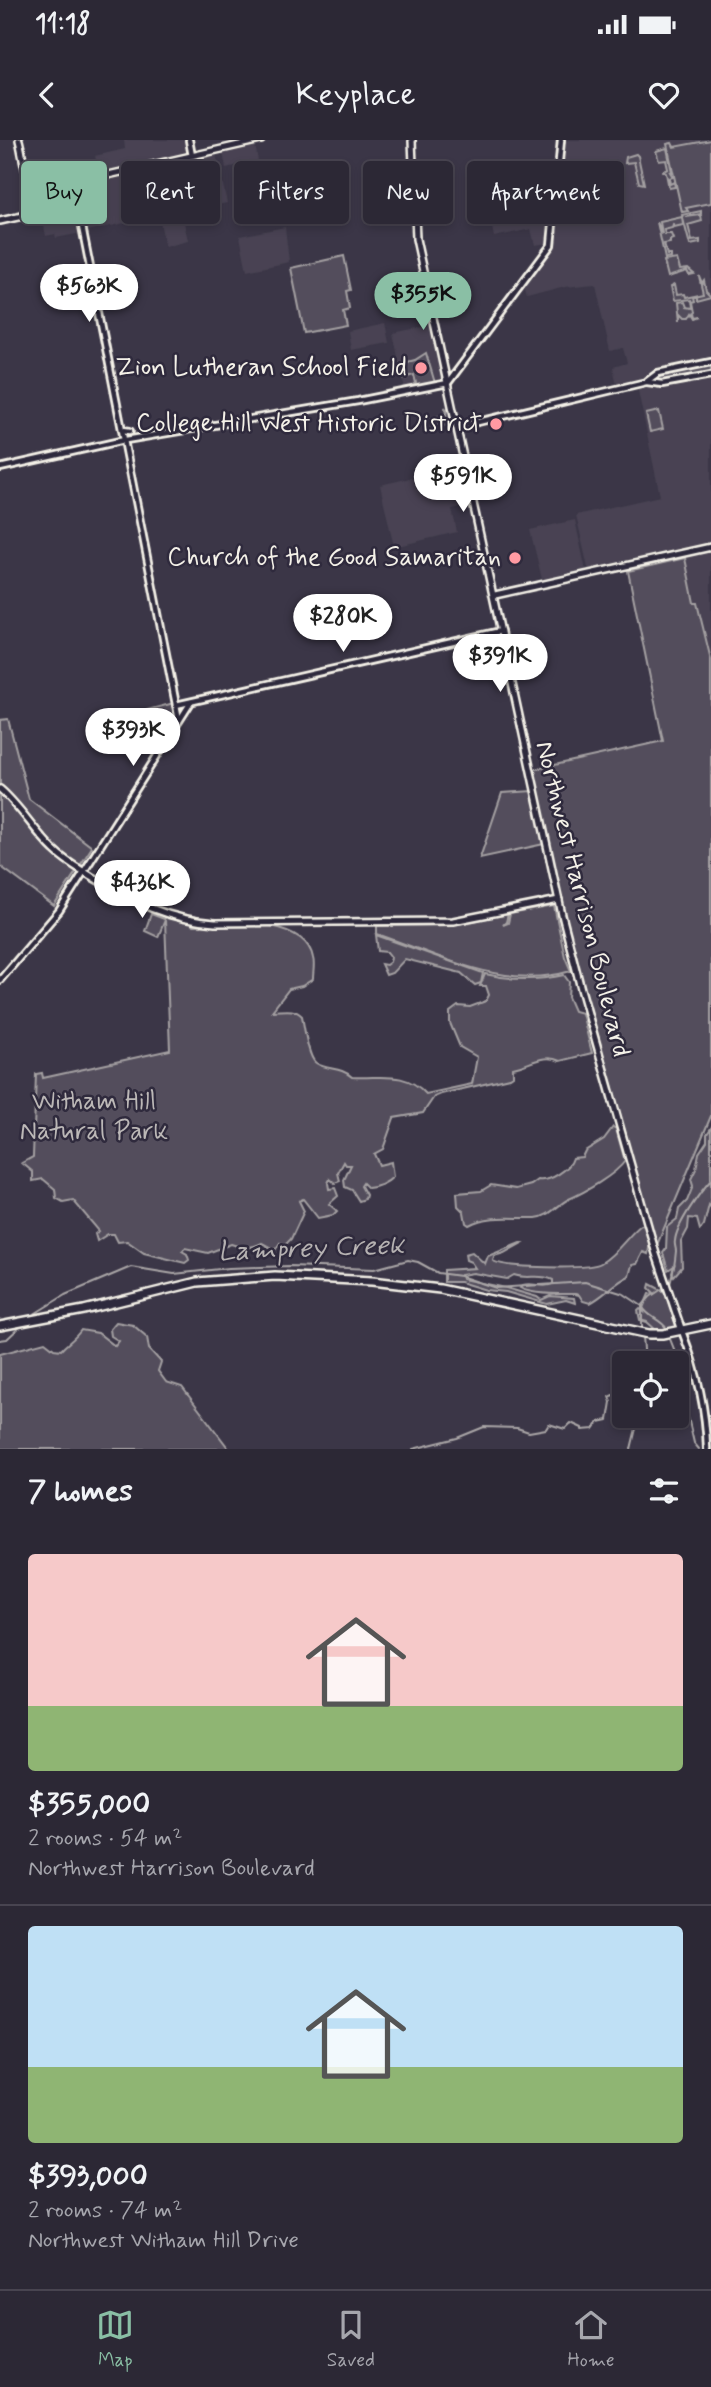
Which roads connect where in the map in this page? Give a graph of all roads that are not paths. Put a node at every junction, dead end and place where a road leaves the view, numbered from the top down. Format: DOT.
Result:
graph roads {
  1 [pos="19,140"];
  2 [pos="189,140"];
  3 [pos="261,140"];
  4 [pos="412,140"];
  5 [pos="561,140"];
  6 [pos="192,156"];
  7 [pos="24,161"];
  8 [pos="107,175"];
  9 [pos="21,216"];
  10 [pos="0,221"];
  11 [pos="82,224"];
  12 [pos="711,362"];
  13 [pos="711,375"];
  14 [pos="646,382"];
  15 [pos="448,383"];
  16 [pos="457,427"];
  17 [pos="122,430"];
  18 [pos="130,431"];
  19 [pos="125,441"];
  20 [pos="0,468"];
  21 [pos="711,547"];
  22 [pos="495,594"];
  23 [pos="502,631"];
  24 [pos="191,702"];
  25 [pos="176,705"];
  26 [pos="179,720"];
  27 [pos="0,789"];
  28 [pos="84,872"];
  29 [pos="559,900"];
  30 [pos="0,980"];
  31 [pos="711,1324"];
  32 [pos="0,1326"];
  33 [pos="682,1331"];
  34 [pos="707,1449"];
  1 -- 7 [label="main road"];
  2 -- 6 [label="street"];
  3 -- 6 [label="main road"];
  4 -- 15 [label="main road, Northwest Harrison Boulevard"];
  5 -- 15 [label="street"];
  6 -- 8 [label="main road"];
  9 -- 10 [label="main road"];
  11 -- 17 [label="street"];
  12 -- 14 [label="street"];
  13 -- 14 [label="street"];
  14 -- 16 [label="street"];
  15 -- 16 [label="main road, Northwest Harrison Boulevard"];
  15 -- 19 [label="street"];
  16 -- 22 [label="main road, Northwest Harrison Boulevard"];
  17 -- 18 [label="street"];
  17 -- 19 [label="street"];
  19 -- 20 [label="street"];
  19 -- 25 [label="street"];
  21 -- 22 [label="main road"];
  22 -- 23 [label="main road, Northwest Harrison Boulevard"];
  23 -- 24 [label="street"];
  23 -- 29 [label="main road, Northwest Harrison Boulevard"];
  24 -- 25 [label="street"];
  24 -- 26 [label="street"];
  25 -- 26 [label="street"];
  26 -- 28 [label="street"];
  27 -- 28 [label="main road"];
  28 -- 29 [label="main road"];
  28 -- 30 [label="street"];
  29 -- 33 [label="main road, Northwest Harrison Boulevard"];
  31 -- 33 [label="main road"];
  32 -- 33 [label="main road"];
  33 -- 34 [label="street"];
}
